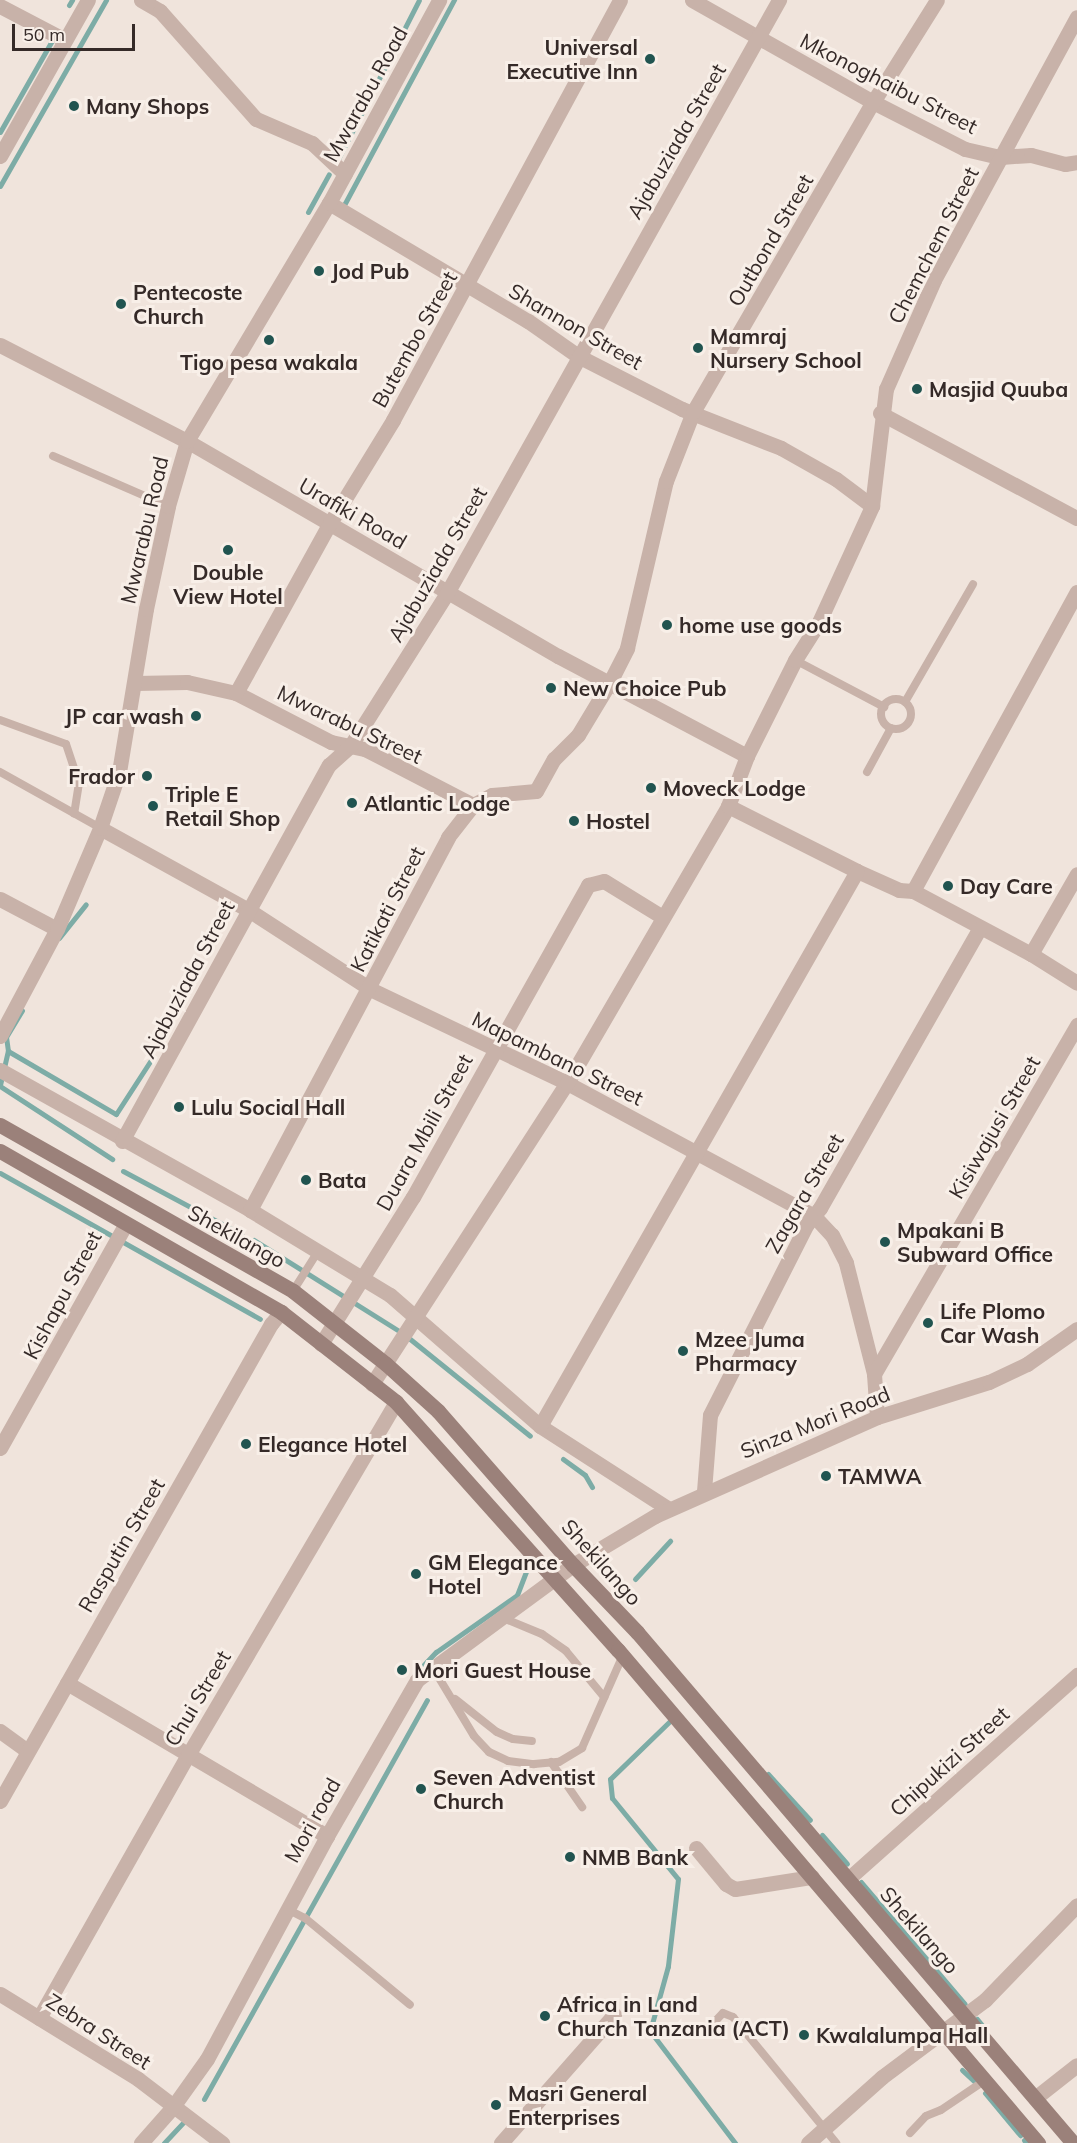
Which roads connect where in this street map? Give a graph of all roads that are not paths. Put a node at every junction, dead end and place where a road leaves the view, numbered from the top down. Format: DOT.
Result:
graph roads {
  1 [pos="88,0"];
  2 [pos="141,0"];
  3 [pos="439,0"];
  4 [pos="620,0"];
  5 [pos="692,0"];
  6 [pos="779,0"];
  7 [pos="937,0"];
  8 [pos="0,6"];
  9 [pos="1077,17"];
  10 [pos="759,38"];
  11 [pos="65,40"];
  12 [pos="873,102"];
  13 [pos="0,156"];
  14 [pos="1001,157"];
  15 [pos="1077,162"];
  16 [pos="345,174"];
  17 [pos="329,203"];
  18 [pos="467,286"];
  19 [pos="1,348"];
  20 [pos="578,356"];
  21 [pos="693,412"];
  22 [pos="880,413"];
  23 [pos="187,441"];
  24 [pos="53,456"];
  25 [pos="168,506"];
  26 [pos="872,506"];
  27 [pos="1077,518"];
  28 [pos="330,523"];
  29 [pos="973,584"];
  30 [pos="447,593"];
  31 [pos="1075,601"];
  32 [pos="795,660"];
  33 [pos="610,682"];
  34 [pos="136,683"];
  35 [pos="236,693"];
  36 [pos="905,702"];
  37 [pos="884,707"];
  38 [pos="0,720"];
  39 [pos="891,728"];
  40 [pos="351,745"];
  41 [pos="747,756"];
  42 [pos="0,772"];
  43 [pos="867,772"];
  44 [pos="473,805"];
  45 [pos="728,806"];
  46 [pos="74,814"];
  47 [pos="100,828"];
  48 [pos="856,871"];
  49 [pos="1077,874"];
  50 [pos="913,891"];
  51 [pos="0,899"];
  52 [pos="247,909"];
  53 [pos="661,916"];
  54 [pos="57,929"];
  55 [pos="979,929"];
  56 [pos="1031,954"];
  57 [pos="1077,983"];
  58 [pos="370,988"];
  59 [pos="1077,1025"];
  60 [pos="0,1036"];
  61 [pos="493,1051"];
  62 [pos="0,1070"];
  63 [pos="567,1083"];
  64 [pos="0,1125"];
  65 [pos="122,1141"];
  66 [pos="696,1149"];
  67 [pos="0,1151"];
  68 [pos="250,1210"];
  69 [pos="814,1216"];
  70 [pos="125,1225"];
  71 [pos="317,1253"];
  72 [pos="364,1279"];
  73 [pos="293,1291"];
  74 [pos="281,1312"];
  75 [pos="418,1317"];
  76 [pos="333,1322"];
  77 [pos="1077,1329"];
  78 [pos="321,1344"];
  79 [pos="387,1364"];
  80 [pos="874,1374"];
  81 [pos="372,1384"];
  82 [pos="396,1402"];
  83 [pos="877,1416"];
  84 [pos="540,1425"];
  85 [pos="0,1448"];
  86 [pos="704,1491"];
  87 [pos="669,1509"];
  88 [pos="573,1565"];
  89 [pos="553,1581"];
  90 [pos="503,1618"];
  91 [pos="623,1655"];
  92 [pos="433,1668"];
  93 [pos="1075,1682"];
  94 [pos="67,1683"];
  95 [pos="451,1696"];
  96 [pos="604,1697"];
  97 [pos="0,1731"];
  98 [pos="532,1741"];
  99 [pos="28,1751"];
  100 [pos="188,1755"];
  101 [pos="551,1762"];
  102 [pos="0,1801"];
  103 [pos="582,1807"];
  104 [pos="327,1836"];
  105 [pos="696,1848"];
  106 [pos="812,1877"];
  107 [pos="848,1879"];
  108 [pos="1077,1905"];
  109 [pos="287,1909"];
  110 [pos="0,1994"];
  111 [pos="410,2005"];
  112 [pos="965,2013"];
  113 [pos="614,2015"];
  114 [pos="39,2018"];
  115 [pos="707,2030"];
  116 [pos="943,2032"];
  117 [pos="1077,2065"];
  118 [pos="984,2081"];
  119 [pos="1035,2098"];
  120 [pos="172,2108"];
  121 [pos="824,2129"];
  122 [pos="910,2133"];
  123 [pos="141,2143"];
  124 [pos="222,2143"];
  125 [pos="501,2143"];
  126 [pos="808,2143"];
  127 [pos="836,2143"];
  128 [pos="1038,2143"];
  129 [pos="1073,2143"];
  1 -- 11 [label="street"];
  2 -- 16 [label="street"];
  3 -- 16 [label="street, Mwarabu Road"];
  4 -- 18 [label="street, Butembo Street"];
  5 -- 10 [label="street, Mkonoghaibu Street"];
  6 -- 10 [label="street, Ajabuziada Street"];
  7 -- 12 [label="street, Outbond Street"];
  8 -- 11 [label="street"];
  9 -- 14 [label="street, Chemchem Street"];
  10 -- 12 [label="street, Mkonoghaibu Street"];
  10 -- 20 [label="street, Ajabuziada Street"];
  11 -- 13 [label="street"];
  12 -- 14 [label="street, Mkonoghaibu Street"];
  12 -- 21 [label="street, Outbond Street"];
  14 -- 15 [label="street, Mkonoghaibu Street"];
  14 -- 22 [label="street, Chemchem Street"];
  16 -- 17 [label="street, Mwarabu Road"];
  17 -- 18 [label="street, Shannon Street"];
  17 -- 23 [label="street, Mwarabu Road"];
  18 -- 20 [label="street, Shannon Street"];
  18 -- 28 [label="street, Butembo Street"];
  19 -- 23 [label="street, Urafiki Road"];
  20 -- 21 [label="street, Shannon Street"];
  20 -- 30 [label="street, Ajabuziada Street"];
  21 -- 26 [label="street, Shannon Street"];
  21 -- 33 [label="street, Outbond Street"];
  22 -- 26 [label="street, Chemchem Street"];
  22 -- 27 [label="street"];
  23 -- 25 [label="street, Mwarabu Road"];
  23 -- 28 [label="street, Urafiki Road"];
  24 -- 25 [label="lane"];
  25 -- 34 [label="street, Mwarabu Road"];
  26 -- 32 [label="street, Chemchem Street"];
  28 -- 30 [label="street, Urafiki Road"];
  28 -- 35 [label="street, Butembo Street"];
  29 -- 36 [label="lane"];
  30 -- 33 [label="street, Urafiki Road"];
  30 -- 40 [label="street, Ajabuziada Street"];
  31 -- 50 [label="street"];
  32 -- 37 [label="lane"];
  32 -- 41 [label="street, Chemchem Street"];
  33 -- 41 [label="street, Urafiki Road"];
  33 -- 44 [label="street"];
  34 -- 35 [label="street, Mwarabu Street"];
  34 -- 47 [label="street, Mwarabu Road"];
  35 -- 40 [label="street, Mwarabu Street"];
  36 -- 37 [label="lane"];
  36 -- 39 [label="lane"];
  37 -- 39 [label="lane"];
  38 -- 46 [label="lane"];
  39 -- 43 [label="lane"];
  40 -- 44 [label="street, Mwarabu Street"];
  40 -- 52 [label="street, Ajabuziada Street"];
  41 -- 45 [label="street, Chemchem Street"];
  42 -- 46 [label="lane"];
  44 -- 58 [label="street, Katikati Street"];
  45 -- 48 [label="street"];
  45 -- 53 [label="street, Chemchem Street"];
  46 -- 47 [label="lane"];
  47 -- 52 [label="street, Mapambano Street"];
  47 -- 54 [label="street, Mwarabu Road"];
  48 -- 50 [label="street"];
  48 -- 66 [label="street"];
  49 -- 56 [label="street"];
  50 -- 55 [label="street"];
  51 -- 54 [label="street"];
  52 -- 58 [label="street, Mapambano Street"];
  52 -- 65 [label="street, Ajabuziada Street"];
  53 -- 61 [label="street, Duara Mbili Street"];
  53 -- 63 [label="street, Chemchem Street"];
  54 -- 60 [label="street, Mwarabu Road"];
  55 -- 56 [label="street"];
  55 -- 69 [label="street, Zagara Street"];
  56 -- 57 [label="street"];
  58 -- 61 [label="street, Mapambano Street"];
  58 -- 68 [label="street, Katikati Street"];
  59 -- 80 [label="street, Kisiwajusi Street"];
  61 -- 63 [label="street, Mapambano Street"];
  61 -- 72 [label="street, Duara Mbili Street"];
  62 -- 65 [label="street"];
  63 -- 66 [label="street, Mapambano Street"];
  63 -- 75 [label="street, Chemchem Street"];
  64 -- 73 [label="main road, Shekilango"];
  65 -- 68 [label="street"];
  66 -- 69 [label="street, Mapambano Street"];
  66 -- 84 [label="street"];
  67 -- 70 [label="main road, Shekilango"];
  68 -- 71 [label="street"];
  69 -- 80 [label="street, Mapambano Street"];
  69 -- 86 [label="street, Zagara Street"];
  70 -- 74 [label="main road, Shekilango"];
  70 -- 85 [label="street, Kishapu Street"];
  71 -- 72 [label="street"];
  71 -- 73 [label="lane"];
  72 -- 75 [label="street"];
  72 -- 76 [label="street, Duara Mbili Street"];
  73 -- 76 [label="main road, Shekilango"];
  74 -- 78 [label="main road, Shekilango"];
  74 -- 94 [label="street, Rasputin Street"];
  75 -- 79 [label="street, Chemchem Street"];
  75 -- 84 [label="street"];
  76 -- 78 [label="street, Duara Mbili Street"];
  76 -- 79 [label="main road, Shekilango"];
  77 -- 83 [label="street, Sinza Mori Road"];
  78 -- 81 [label="main road, Shekilango"];
  79 -- 81 [label="street, Chemchem Street"];
  79 -- 88 [label="main road, Shekilango"];
  80 -- 83 [label="street, Mapambano Street"];
  81 -- 82 [label="main road, Shekilango"];
  82 -- 89 [label="main road, Shekilango"];
  82 -- 100 [label="street, Chui Street"];
  83 -- 86 [label="street, Sinza Mori Road"];
  84 -- 87 [label="street"];
  86 -- 87 [label="street, Sinza Mori Road"];
  87 -- 88 [label="street, Sinza Mori Road"];
  88 -- 89 [label="street, Mori road"];
  88 -- 107 [label="main road, Shekilango"];
  89 -- 90 [label="street, Mori road"];
  89 -- 91 [label="main road, Shekilango"];
  90 -- 92 [label="street, Mori road"];
  90 -- 96 [label="lane"];
  91 -- 96 [label="lane"];
  91 -- 106 [label="main road, Shekilango"];
  92 -- 95 [label="lane"];
  92 -- 104 [label="street, Mori road"];
  93 -- 107 [label="street, Chipukizi Street"];
  94 -- 99 [label="street, Rasputin Street"];
  94 -- 100 [label="street"];
  95 -- 98 [label="lane"];
  95 -- 101 [label="lane"];
  96 -- 101 [label="lane"];
  97 -- 99 [label="street"];
  99 -- 102 [label="street, Rasputin Street"];
  100 -- 104 [label="street"];
  100 -- 114 [label="street, Chui Street"];
  101 -- 103 [label="lane"];
  104 -- 109 [label="street, Mori road"];
  105 -- 106 [label="street"];
  106 -- 116 [label="main road, Shekilango"];
  107 -- 112 [label="main road, Shekilango"];
  108 -- 112 [label="street"];
  109 -- 111 [label="lane"];
  109 -- 120 [label="street, Mori road"];
  110 -- 114 [label="street, Zebra Street"];
  112 -- 116 [label="street"];
  112 -- 119 [label="main road, Shekilango"];
  113 -- 125 [label="street"];
  114 -- 120 [label="street, Zebra Street"];
  115 -- 121 [label="lane"];
  116 -- 118 [label="main road, Shekilango"];
  116 -- 121 [label="street"];
  117 -- 119 [label="street"];
  118 -- 122 [label="lane"];
  118 -- 128 [label="main road, Shekilango"];
  119 -- 129 [label="main road, Shekilango"];
  120 -- 123 [label="street, Mori road"];
  120 -- 124 [label="street, Zebra Street"];
  121 -- 126 [label="street"];
  121 -- 127 [label="lane"];
}
